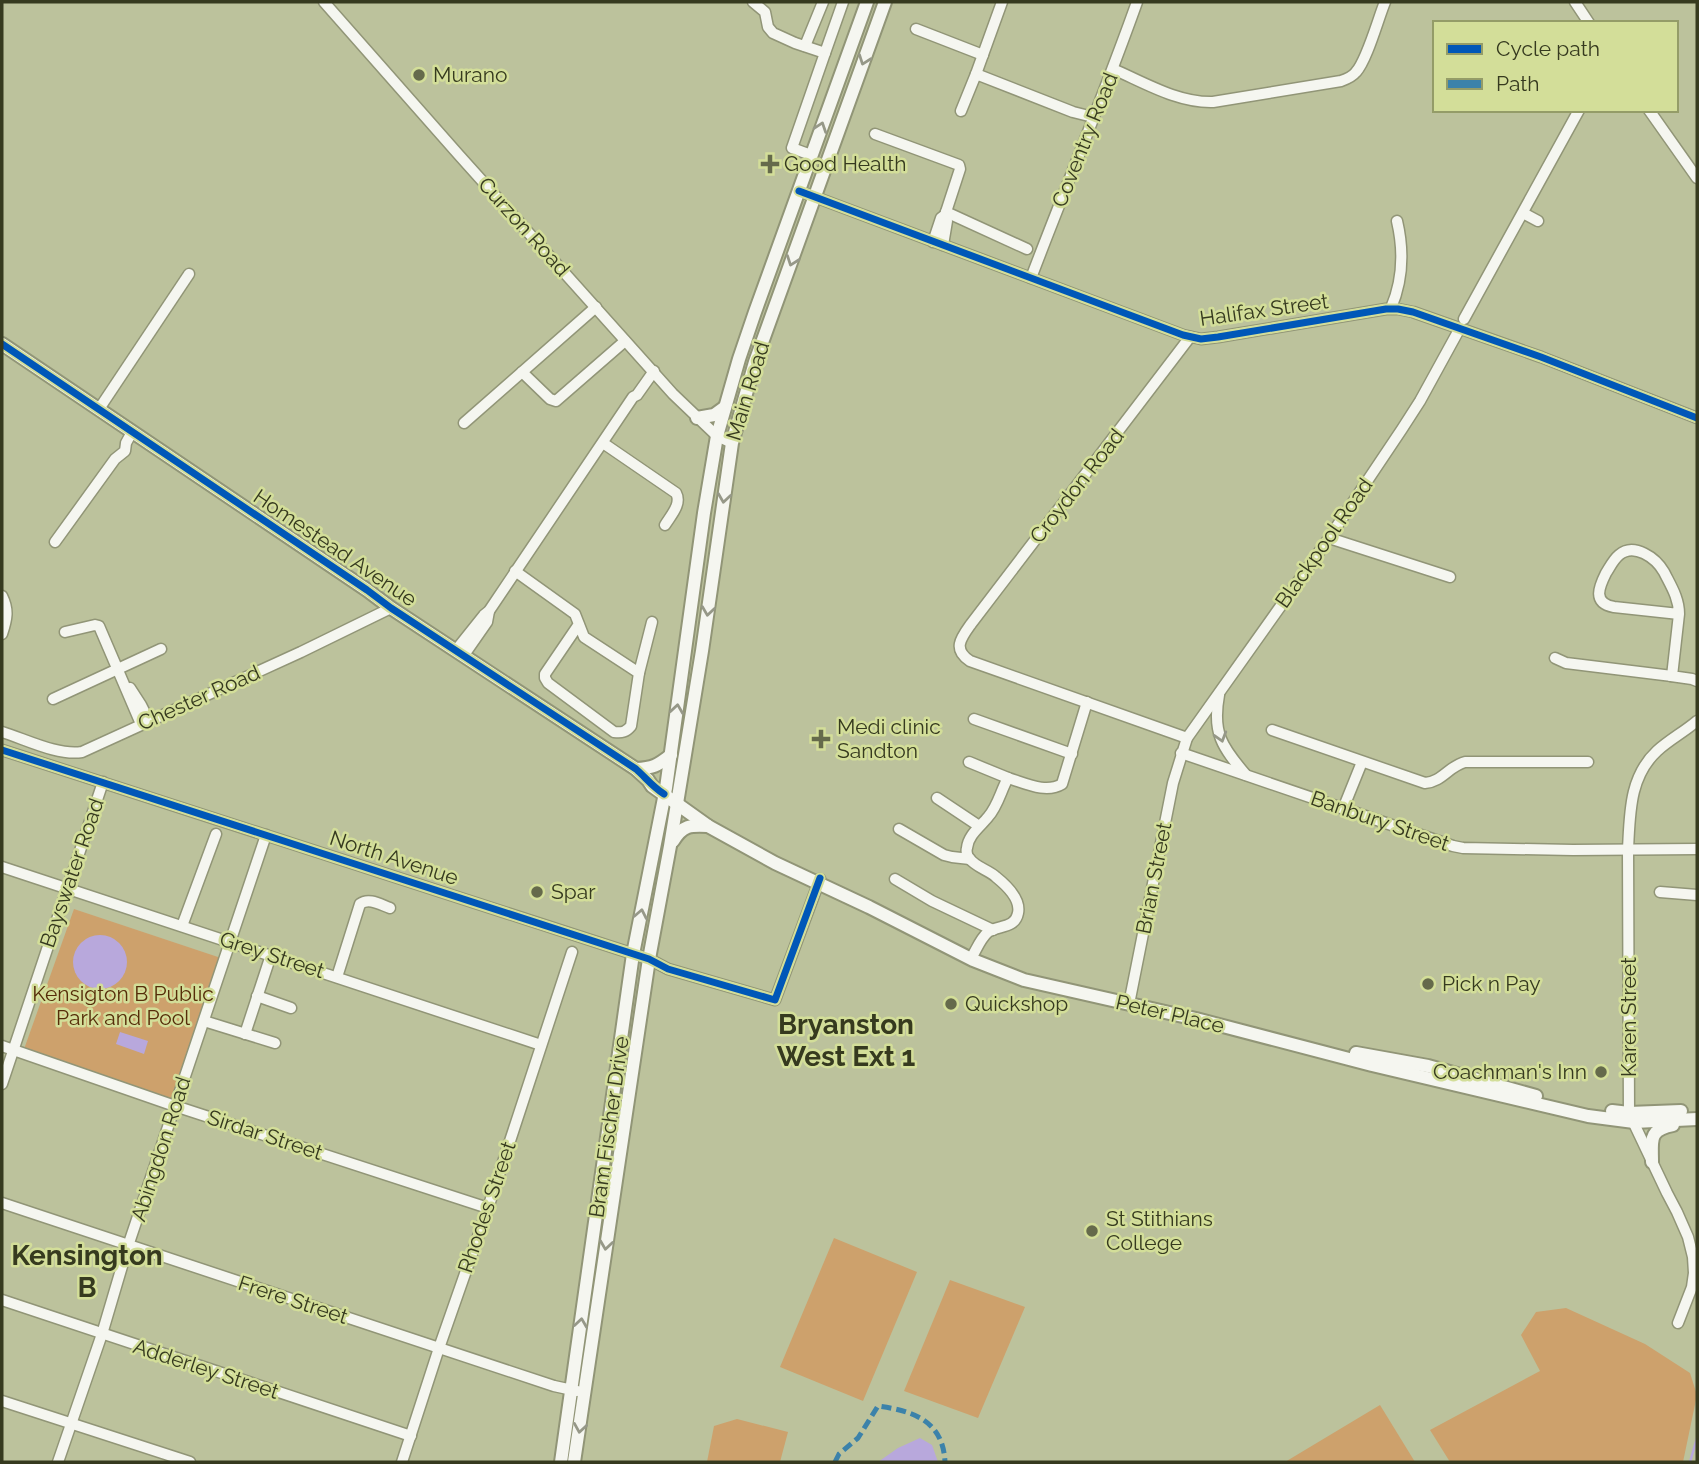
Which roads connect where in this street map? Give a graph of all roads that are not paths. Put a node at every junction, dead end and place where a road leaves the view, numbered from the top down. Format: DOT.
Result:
graph roads {
  1 [pos="324,2"];
  2 [pos="753,2"];
  3 [pos="824,2"];
  4 [pos="843,2"];
  5 [pos="867,2"];
  6 [pos="885,2"];
  7 [pos="1002,2"];
  8 [pos="1138,2"];
  9 [pos="1385,2"];
  10 [pos="1574,2"];
  11 [pos="1588,21"];
  12 [pos="916,29"];
  13 [pos="805,46"];
  14 [pos="825,53"];
  15 [pos="983,55"];
  16 [pos="1113,69"];
  17 [pos="976,74"];
  18 [pos="961,111"];
  19 [pos="1578,112"];
  20 [pos="1650,112"];
  21 [pos="1093,117"];
  22 [pos="875,134"];
  23 [pos="811,155"];
  24 [pos="1697,178"];
  25 [pos="799,191"];
  26 [pos="815,197"];
  27 [pos="945,213"];
  28 [pos="1522,214"];
  29 [pos="1397,221"];
  30 [pos="1538,221"];
  31 [pos="938,243"];
  32 [pos="1027,249"];
  33 [pos="189,274"];
  34 [pos="1031,278"];
  35 [pos="596,307"];
  36 [pos="1391,308"];
  37 [pos="1462,324"];
  38 [pos="1190,337"];
  39 [pos="625,341"];
  40 [pos="2,344"];
  41 [pos="652,369"];
  42 [pos="522,372"];
  43 [pos="725,407"];
  44 [pos="99,409"];
  45 [pos="697,418"];
  46 [pos="1697,418"];
  47 [pos="464,423"];
  48 [pos="717,436"];
  49 [pos="129,438"];
  50 [pos="603,443"];
  51 [pos="732,443"];
  52 [pos="665,525"];
  53 [pos="1329,538"];
  54 [pos="55,542"];
  55 [pos="516,571"];
  56 [pos="1450,577"];
  57 [pos="2,596"];
  58 [pos="391,608"];
  59 [pos="1679,614"];
  60 [pos="652,622"];
  61 [pos="579,624"];
  62 [pos="65,632"];
  63 [pos="2,634"];
  64 [pos="160,649"];
  65 [pos="460,653"];
  66 [pos="1555,658"];
  67 [pos="119,671"];
  68 [pos="639,673"];
  69 [pos="1671,676"];
  70 [pos="1697,681"];
  71 [pos="1220,691"];
  72 [pos="53,699"];
  73 [pos="1087,702"];
  74 [pos="974,719"];
  75 [pos="1697,721"];
  76 [pos="145,722"];
  77 [pos="1272,730"];
  78 [pos="2,732"];
  79 [pos="1187,738"];
  80 [pos="2,750"];
  81 [pos="1181,753"];
  82 [pos="1072,754"];
  83 [pos="671,755"];
  84 [pos="969,762"];
  85 [pos="1362,762"];
  86 [pos="1588,762"];
  87 [pos="636,769"];
  88 [pos="1246,775"];
  89 [pos="1009,778"];
  90 [pos="103,782"];
  91 [pos="665,791"];
  92 [pos="937,798"];
  93 [pos="678,801"];
  94 [pos="1343,809"];
  95 [pos="979,825"];
  96 [pos="708,826"];
  97 [pos="899,830"];
  98 [pos="216,834"];
  99 [pos="266,835"];
  100 [pos="670,846"];
  101 [pos="1628,849"];
  102 [pos="1697,849"];
  103 [pos="970,859"];
  104 [pos="2,867"];
  105 [pos="895,879"];
  106 [pos="819,881"];
  107 [pos="67,888"];
  108 [pos="1660,892"];
  109 [pos="1697,895"];
  110 [pos="390,908"];
  111 [pos="182,926"];
  112 [pos="993,930"];
  113 [pos="230,942"];
  114 [pos="572,952"];
  115 [pos="633,954"];
  116 [pos="271,955"];
  117 [pos="973,955"];
  118 [pos="649,959"];
  119 [pos="337,977"];
  120 [pos="257,996"];
  121 [pos="1130,1000"];
  122 [pos="291,1008"];
  123 [pos="204,1021"];
  124 [pos="245,1034"];
  125 [pos="275,1043"];
  126 [pos="541,1045"];
  127 [pos="2,1046"];
  128 [pos="13,1050"];
  129 [pos="1411,1063"];
  130 [pos="2,1084"];
  131 [pos="1464,1087"];
  132 [pos="175,1106"];
  133 [pos="1697,1111"];
  134 [pos="1632,1118"];
  135 [pos="1697,1119"];
  136 [pos="1652,1162"];
  137 [pos="2,1203"];
  138 [pos="488,1208"];
  139 [pos="128,1246"];
  140 [pos="2,1300"];
  141 [pos="1678,1324"];
  142 [pos="102,1334"];
  143 [pos="439,1348"];
  144 [pos="572,1390"];
  145 [pos="586,1394"];
  146 [pos="2,1401"];
  147 [pos="71,1423"];
  148 [pos="411,1437"];
  149 [pos="58,1462"];
  150 [pos="190,1462"];
  151 [pos="402,1462"];
  152 [pos="561,1462"];
  153 [pos="574,1462"];
  1 -- 35 [label="street, Curzon Road"];
  2 -- 13 [label="street"];
  3 -- 13 [label="street"];
  4 -- 14 [label="street"];
  23 -- 5 [label="main road, Main Road, one-way"];
  6 -- 26 [label="main road, Main Road, one-way"];
  7 -- 15 [label="street"];
  8 -- 16 [label="street, Coventry Road"];
  9 -- 16 [label="street"];
  10 -- 11 [label="street"];
  12 -- 15 [label="street"];
  13 -- 14 [label="street"];
  14 -- 23 [label="street"];
  15 -- 17 [label="street"];
  16 -- 21 [label="street, Coventry Road"];
  17 -- 18 [label="street"];
  17 -- 21 [label="street"];
  19 -- 28 [label="street, Blackpool Road"];
  20 -- 24 [label="street"];
  21 -- 34 [label="street, Coventry Road"];
  22 -- 27 [label="street"];
  23 -- 25 [label="main road, Main Road"];
  25 -- 26 [label="street, Halifax Street"];
  25 -- 43 [label="main road, Main Road"];
  26 -- 31 [label="street, Halifax Street"];
  26 -- 51 [label="main road, Main Road, one-way"];
  27 -- 31 [label="street"];
  27 -- 32 [label="street"];
  28 -- 30 [label="street"];
  28 -- 37 [label="street, Blackpool Road"];
  29 -- 36 [label="street"];
  31 -- 34 [label="street, Halifax Street"];
  33 -- 44 [label="street"];
  34 -- 38 [label="street, Halifax Street"];
  35 -- 39 [label="street, Curzon Road"];
  35 -- 42 [label="street"];
  36 -- 37 [label="street, Halifax Street"];
  36 -- 38 [label="street, Halifax Street"];
  37 -- 46 [label="street, Halifax Street"];
  37 -- 53 [label="street, Blackpool Road"];
  38 -- 73 [label="street, Croydon Road"];
  39 -- 41 [label="street, Curzon Road"];
  39 -- 42 [label="street"];
  40 -- 44 [label="main road, Homestead Avenue"];
  41 -- 45 [label="street, Curzon Road"];
  41 -- 50 [label="street"];
  42 -- 47 [label="street"];
  43 -- 45 [label="main road"];
  43 -- 48 [label="main road, Main Road"];
  44 -- 49 [label="main road, Homestead Avenue"];
  45 -- 48 [label="street, Curzon Road"];
  48 -- 51 [label="street, Curzon Road"];
  83 -- 48 [label="main road, Main Road, one-way"];
  49 -- 54 [label="street"];
  49 -- 58 [label="main road, Homestead Avenue"];
  50 -- 52 [label="street"];
  50 -- 55 [label="street"];
  51 -- 93 [label="main road, Main Road, one-way"];
  53 -- 56 [label="street"];
  53 -- 71 [label="street, Blackpool Road"];
  55 -- 61 [label="street"];
  55 -- 65 [label="street"];
  57 -- 63 [label="street"];
  58 -- 65 [label="main road, Homestead Avenue"];
  58 -- 76 [label="street, Chester Road"];
  59 -- 59 [label="street"];
  59 -- 69 [label="street"];
  60 -- 68 [label="street"];
  61 -- 68 [label="street"];
  61 -- 68 [label="street"];
  62 -- 67 [label="street"];
  64 -- 67 [label="street"];
  65 -- 87 [label="main road, Homestead Avenue"];
  66 -- 69 [label="street"];
  67 -- 72 [label="street"];
  67 -- 76 [label="street"];
  69 -- 70 [label="street"];
  71 -- 79 [label="street, Blackpool Road"];
  71 -- 88 [label="street, one-way"];
  73 -- 79 [label="street"];
  73 -- 82 [label="street"];
  74 -- 82 [label="street"];
  75 -- 101 [label="street, Karen Street"];
  76 -- 78 [label="street, Chester Road"];
  77 -- 85 [label="street"];
  79 -- 81 [label="street, Blackpool Road"];
  80 -- 90 [label="street, North Avenue"];
  81 -- 88 [label="street, Banbury Street"];
  81 -- 121 [label="street, Brian Street"];
  82 -- 89 [label="street"];
  83 -- 87 [label="main road"];
  83 -- 91 [label="main road, Main Road"];
  84 -- 89 [label="street"];
  85 -- 86 [label="street"];
  85 -- 94 [label="street"];
  87 -- 91 [label="main road, Homestead Avenue"];
  88 -- 94 [label="street, Banbury Street"];
  89 -- 95 [label="street"];
  90 -- 99 [label="street, North Avenue"];
  90 -- 107 [label="street, Bayswater Road"];
  91 -- 93 [label="main road, Homestead Avenue"];
  115 -- 91 [label="main road, Bram Fischer Drive, one-way"];
  92 -- 95 [label="street"];
  93 -- 96 [label="main road, Peter Place"];
  93 -- 100 [label="main road, Bram Fischer Drive"];
  93 -- 106 [label="main road, Peter Place"];
  94 -- 101 [label="street, Banbury Street"];
  95 -- 103 [label="street"];
  96 -- 100 [label="main road"];
  96 -- 106 [label="main road, Peter Place"];
  97 -- 103 [label="street"];
  98 -- 111 [label="street"];
  99 -- 113 [label="street, Abingdon Road"];
  99 -- 115 [label="street, North Avenue"];
  100 -- 118 [label="main road, Bram Fischer Drive"];
  101 -- 102 [label="street, Banbury Street"];
  101 -- 134 [label="street, Karen Street"];
  103 -- 112 [label="street"];
  104 -- 107 [label="street, Grey Street"];
  105 -- 112 [label="street"];
  106 -- 117 [label="main road, Peter Place"];
  106 -- 118 [label="street, North Avenue"];
  106 -- 121 [label="main road, Peter Place"];
  107 -- 111 [label="street, Grey Street"];
  107 -- 128 [label="street, Bayswater Road"];
  108 -- 109 [label="street"];
  110 -- 119 [label="street"];
  111 -- 113 [label="street, Grey Street"];
  112 -- 117 [label="street"];
  113 -- 116 [label="street, Grey Street"];
  113 -- 123 [label="street, Abingdon Road"];
  114 -- 126 [label="street, Rhodes Street"];
  115 -- 118 [label="street, North Avenue"];
  144 -- 115 [label="main road, Bram Fischer Drive, one-way"];
  116 -- 119 [label="street, Grey Street"];
  116 -- 120 [label="street"];
  117 -- 121 [label="main road, Peter Place"];
  118 -- 145 [label="main road, Bram Fischer Drive, one-way"];
  119 -- 126 [label="street, Grey Street"];
  120 -- 122 [label="street"];
  120 -- 124 [label="street"];
  121 -- 129 [label="main road, Peter Place"];
  121 -- 131 [label="main road, Peter Place"];
  123 -- 124 [label="street"];
  123 -- 132 [label="street, Abingdon Road"];
  124 -- 125 [label="street"];
  126 -- 138 [label="street, Rhodes Street"];
  127 -- 128 [label="street, Sirdar Street"];
  128 -- 130 [label="street, Bayswater Road"];
  128 -- 132 [label="street, Sirdar Street"];
  129 -- 131 [label="main road"];
  129 -- 134 [label="main road, Peter Place"];
  131 -- 134 [label="main road, Peter Place"];
  132 -- 138 [label="street, Sirdar Street"];
  132 -- 139 [label="street, Abingdon Road"];
  133 -- 134 [label="main road, Peter Place"];
  134 -- 135 [label="main road, Peter Place"];
  134 -- 136 [label="street, Karen Street"];
  135 -- 136 [label="main road"];
  136 -- 141 [label="street, Karen Street"];
  137 -- 139 [label="street, Frere Street"];
  138 -- 143 [label="street, Rhodes Street"];
  139 -- 142 [label="street, Abingdon Road"];
  139 -- 143 [label="street, Frere Street"];
  140 -- 142 [label="street, Adderley Street"];
  142 -- 147 [label="street, Abingdon Road"];
  142 -- 148 [label="street, Adderley Street"];
  143 -- 144 [label="street, Frere Street"];
  143 -- 148 [label="street, Rhodes Street"];
  144 -- 145 [label="street, Frere Street"];
  144 -- 152 [label="main road, Bram Fischer Drive"];
  145 -- 153 [label="main road, Bram Fischer Drive, one-way"];
  146 -- 147 [label="street"];
  147 -- 149 [label="street, Abingdon Road"];
  147 -- 150 [label="street"];
  148 -- 151 [label="street, Rhodes Street"];
}
